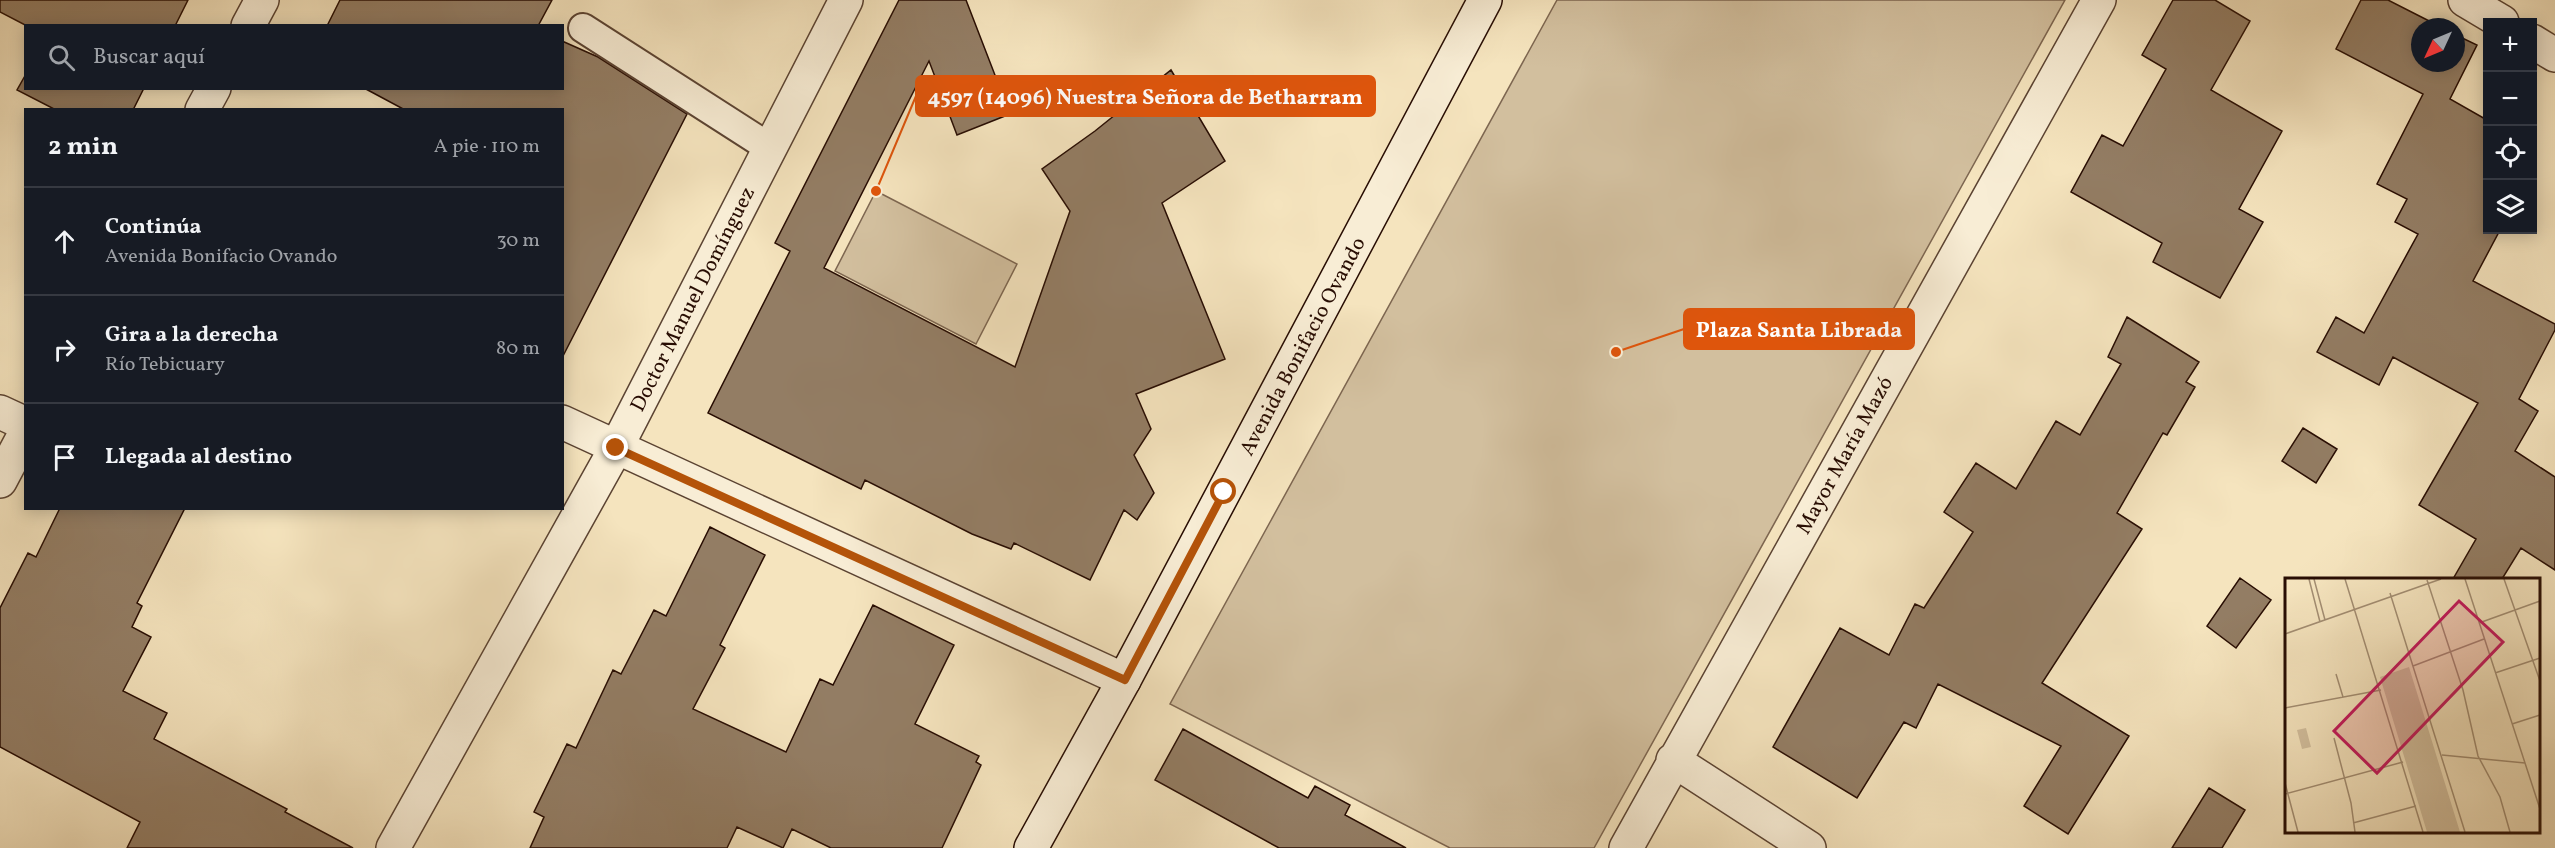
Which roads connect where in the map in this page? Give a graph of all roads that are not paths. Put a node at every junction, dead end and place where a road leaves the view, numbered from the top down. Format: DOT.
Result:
graph roads {
  1 [pos="262,0"];
  2 [pos="846,0"];
  3 [pos="1485,0"];
  4 [pos="2098,0"];
  5 [pos="2465,0"];
  6 [pos="2495,18"];
  7 [pos="249,24"];
  8 [pos="583,28"];
  9 [pos="2537,44"];
  10 [pos="2555,55"];
  11 [pos="213,90"];
  12 [pos="203,108"];
  13 [pos="770,148"];
  14 [pos="0,412"];
  15 [pos="24,423"];
  16 [pos="564,423"];
  17 [pos="24,436"];
  18 [pos="616,448"];
  19 [pos="0,481"];
  20 [pos="1125,680"];
  21 [pos="1673,760"];
  22 [pos="393,848"];
  23 [pos="1031,848"];
  24 [pos="1626,848"];
  25 [pos="1809,848"];
  1 -- 7 [label="street"];
  2 -- 13 [label="street, Doctor Manuel Domínguez"];
  3 -- 20 [label="street, Avenida Bonifacio Ovando"];
  4 -- 21 [label="street, Mayor María Mazó"];
  5 -- 6 [label="street"];
  8 -- 13 [label="lane"];
  9 -- 10 [label="street"];
  11 -- 12 [label="street"];
  13 -- 18 [label="street, Doctor Manuel Domínguez"];
  14 -- 15 [label="street"];
  16 -- 18 [label="street"];
  17 -- 19 [label="street"];
  18 -- 20 [label="street"];
  18 -- 22 [label="street, Doctor Manuel Domínguez"];
  20 -- 23 [label="street, Avenida Bonifacio Ovando"];
  21 -- 24 [label="street, Mayor María Mazó"];
  21 -- 25 [label="street"];
}
